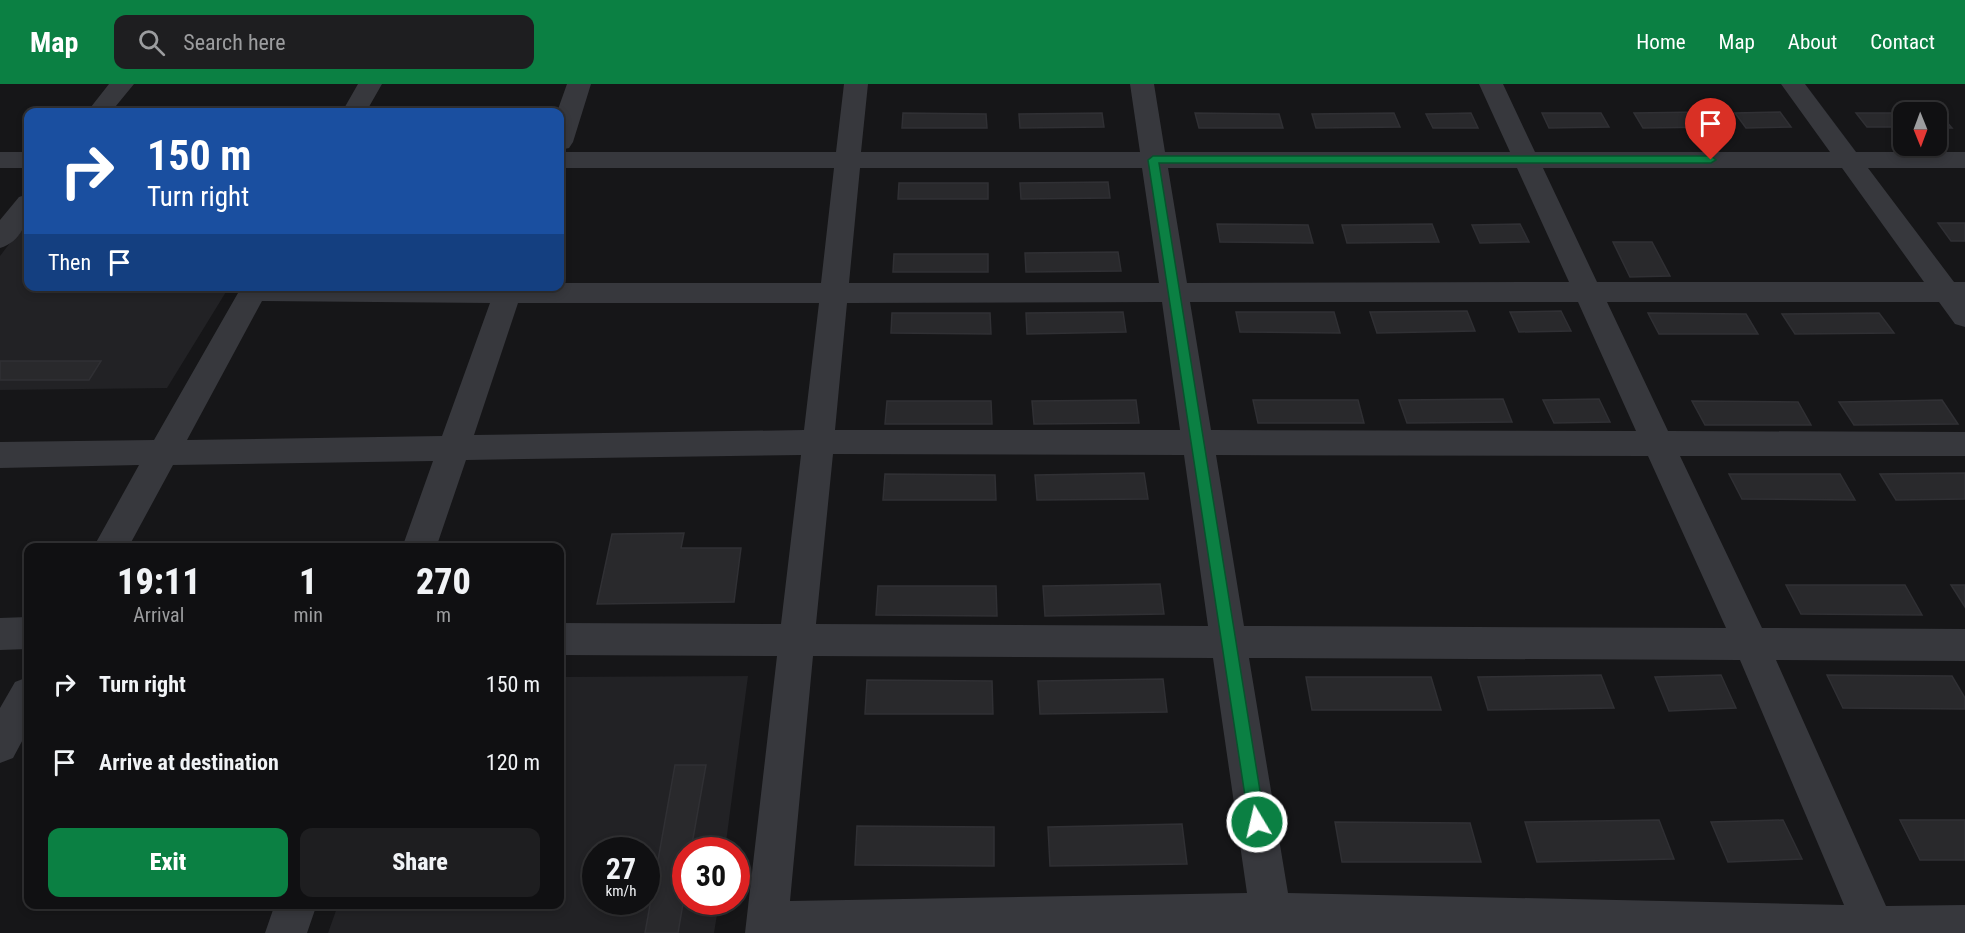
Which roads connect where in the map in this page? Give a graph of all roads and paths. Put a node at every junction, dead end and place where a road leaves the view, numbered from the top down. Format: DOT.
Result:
graph roads {
  1 [pos="122,84"];
  2 [pos="370,84"];
  3 [pos="579,84"];
  4 [pos="856,84"];
  5 [pos="1142,84"];
  6 [pos="1491,84"];
  7 [pos="1793,84"];
  8 [pos="102,108"];
  9 [pos="356,108"];
  10 [pos="564,130"];
  11 [pos="0,160"];
  12 [pos="24,160"];
  13 [pos="564,160"];
  14 [pos="848,160"];
  15 [pos="1153,160"];
  16 [pos="1526,160"];
  17 [pos="1849,160"];
  18 [pos="1965,160"];
  19 [pos="24,207"];
  20 [pos="0,239"];
  21 [pos="564,290"];
  22 [pos="254,291"];
  23 [pos="508,291"];
  24 [pos="835,292"];
  25 [pos="1174,292"];
  26 [pos="1956,292"];
  27 [pos="1588,293"];
  28 [pos="1965,317"];
  29 [pos="819,442"];
  30 [pos="1198,443"];
  31 [pos="1658,444"];
  32 [pos="1965,444"];
  33 [pos="453,448"];
  34 [pos="164,452"];
  35 [pos="0,455"];
  36 [pos="113,543"];
  37 [pos="421,543"];
  38 [pos="24,633"];
  39 [pos="0,634"];
  40 [pos="564,639"];
  41 [pos="798,640"];
  42 [pos="1229,642"];
  43 [pos="1751,644"];
  44 [pos="1965,645"];
  45 [pos="24,701"];
  46 [pos="0,745"];
  47 [pos="294,909"];
  48 [pos="1273,923"];
  49 [pos="1965,926"];
  50 [pos="767,927"];
  51 [pos="1875,930"];
  52 [pos="286,933"];
  1 -- 8 [label="street"];
  2 -- 9 [label="street"];
  3 -- 10 [label="street"];
  4 -- 14 [label="street"];
  5 -- 15 [label="street"];
  6 -- 16 [label="street"];
  7 -- 17 [label="street"];
  11 -- 12 [label="street"];
  13 -- 14 [label="street"];
  14 -- 15 [label="street"];
  14 -- 24 [label="street"];
  15 -- 16 [label="street"];
  15 -- 25 [label="street"];
  16 -- 17 [label="street"];
  16 -- 27 [label="street"];
  17 -- 18 [label="street"];
  17 -- 26 [label="street"];
  19 -- 20 [label="street"];
  21 -- 24 [label="street"];
  22 -- 34 [label="street"];
  23 -- 33 [label="street"];
  24 -- 25 [label="street"];
  24 -- 29 [label="street"];
  25 -- 27 [label="street"];
  25 -- 30 [label="street"];
  26 -- 27 [label="street"];
  26 -- 28 [label="street"];
  27 -- 31 [label="street"];
  29 -- 30 [label="street"];
  29 -- 33 [label="street"];
  29 -- 41 [label="street"];
  30 -- 31 [label="street"];
  30 -- 42 [label="street"];
  31 -- 32 [label="street"];
  31 -- 43 [label="street"];
  33 -- 34 [label="street"];
  33 -- 37 [label="street"];
  34 -- 35 [label="street"];
  34 -- 36 [label="street"];
  38 -- 39 [label="street"];
  40 -- 41 [label="street"];
  41 -- 42 [label="street"];
  41 -- 50 [label="street"];
  42 -- 43 [label="street"];
  42 -- 48 [label="street"];
  43 -- 44 [label="street"];
  43 -- 51 [label="street"];
  45 -- 46 [label="street"];
  47 -- 52 [label="street"];
  48 -- 50 [label="street"];
  48 -- 51 [label="street"];
  49 -- 51 [label="street"];
}
